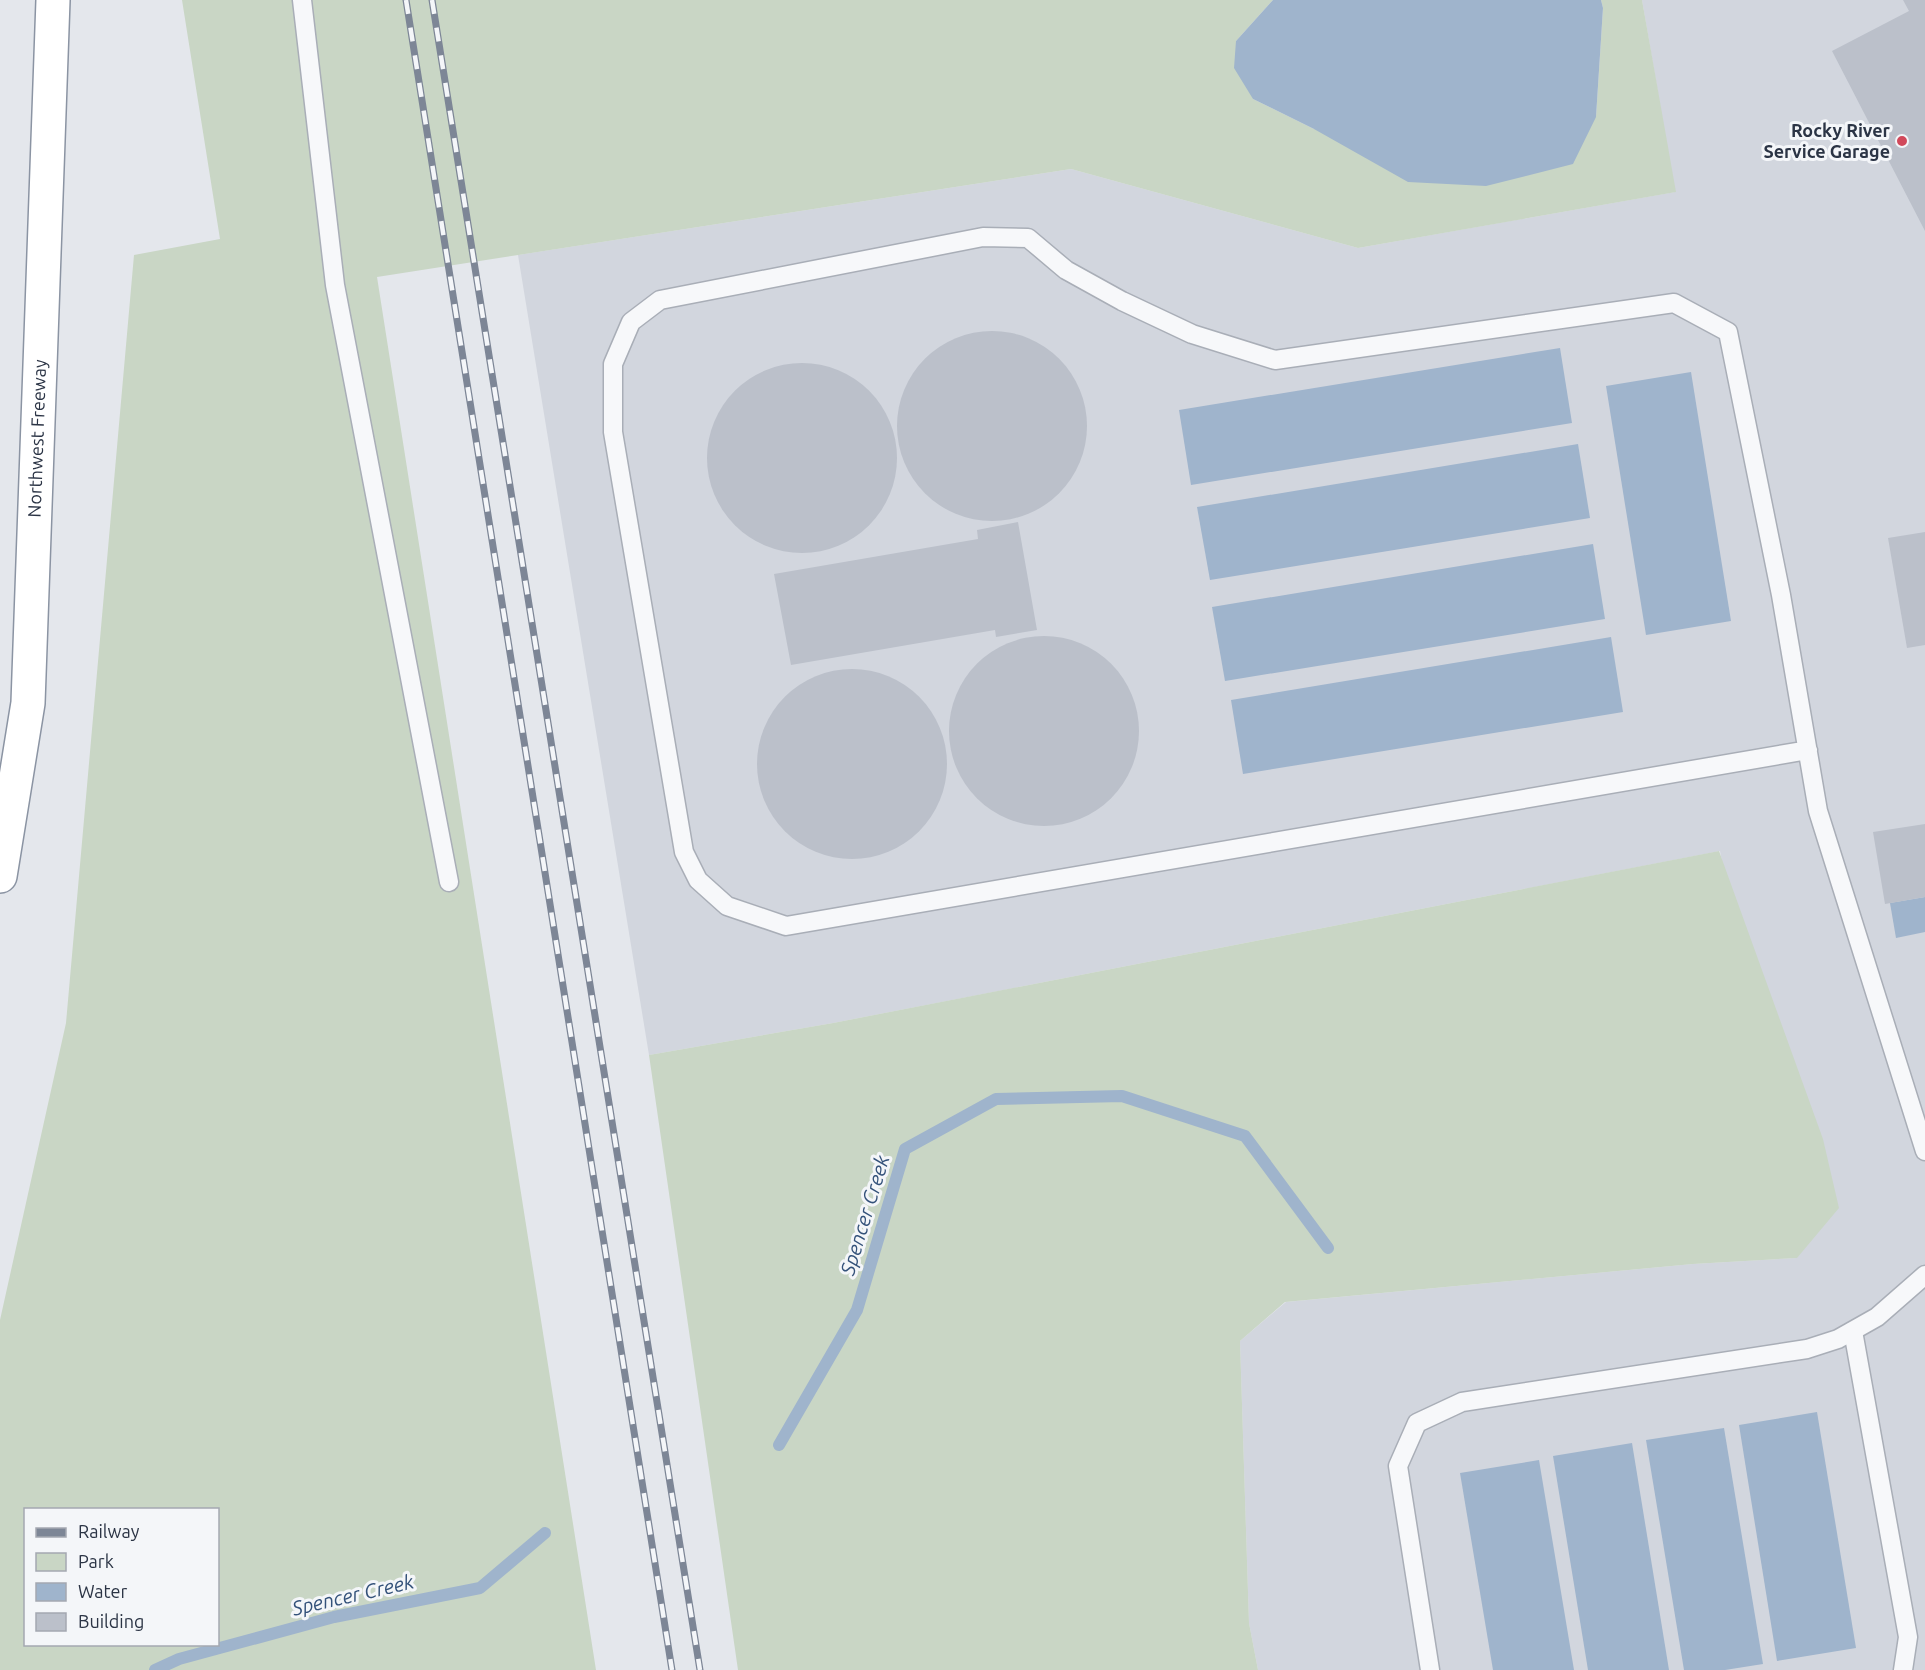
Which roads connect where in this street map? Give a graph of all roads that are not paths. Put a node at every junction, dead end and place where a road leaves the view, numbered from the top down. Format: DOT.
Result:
graph roads {
  1 [pos="52,0"];
  2 [pos="302,0"];
  3 [pos="1808,750"];
  4 [pos="0,876"];
  5 [pos="449,882"];
  6 [pos="1925,1151"];
  7 [pos="1925,1275"];
  8 [pos="1853,1330"];
  9 [pos="1430,1670"];
  10 [pos="1903,1670"];
  1 -- 4 [label="highway, Northwest Freeway"];
  2 -- 5 [label="lane"];
  3 -- 3 [label="lane"];
  3 -- 6 [label="lane"];
  7 -- 8 [label="lane"];
  8 -- 9 [label="lane"];
  8 -- 10 [label="lane"];
}
